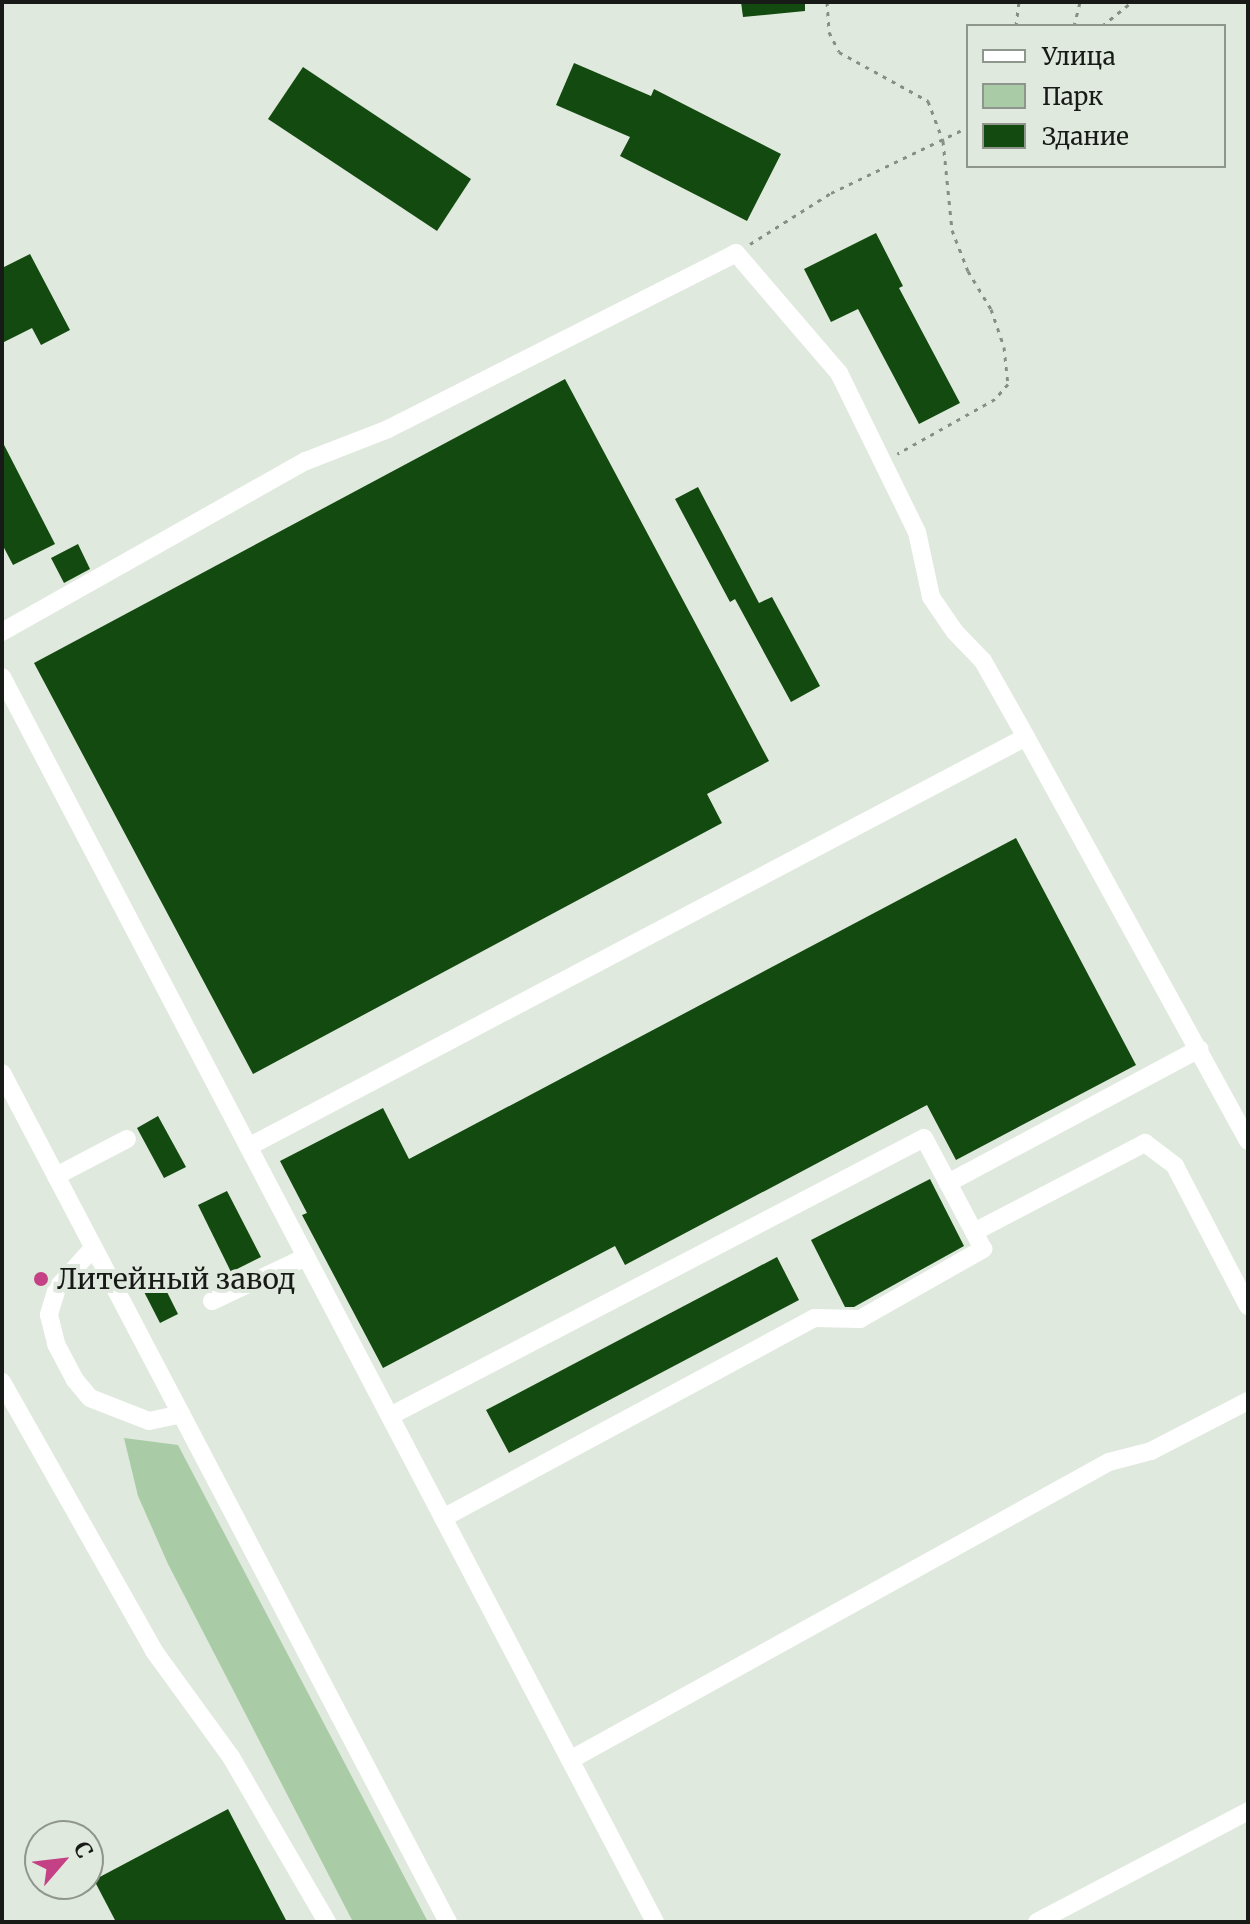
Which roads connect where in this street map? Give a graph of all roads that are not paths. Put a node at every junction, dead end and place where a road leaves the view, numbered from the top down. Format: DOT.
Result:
graph roads {
  1 [pos="2,632"];
  2 [pos="2,677"];
  3 [pos="1026,737"];
  4 [pos="1199,1049"];
  5 [pos="2,1073"];
  6 [pos="127,1139"];
  7 [pos="1248,1141"];
  8 [pos="248,1147"];
  9 [pos="56,1176"];
  10 [pos="948,1183"];
  11 [pos="974,1232"];
  12 [pos="93,1248"];
  13 [pos="306,1257"];
  14 [pos="212,1301"];
  15 [pos="1248,1306"];
  16 [pos="2,1382"];
  17 [pos="1248,1401"];
  18 [pos="181,1414"];
  19 [pos="390,1416"];
  20 [pos="443,1518"];
  21 [pos="570,1760"];
  22 [pos="1248,1811"];
  23 [pos="327,1922"];
  24 [pos="448,1922"];
  25 [pos="655,1922"];
  26 [pos="1037,1922"];
  1 -- 3 [label="street"];
  2 -- 8 [label="street"];
  3 -- 4 [label="street"];
  3 -- 8 [label="street"];
  4 -- 7 [label="street"];
  4 -- 10 [label="street"];
  5 -- 9 [label="street"];
  6 -- 9 [label="street"];
  8 -- 13 [label="street"];
  9 -- 12 [label="street"];
  10 -- 11 [label="street"];
  10 -- 19 [label="street"];
  11 -- 15 [label="street"];
  11 -- 20 [label="street"];
  12 -- 18 [label="street"];
  12 -- 18 [label="street"];
  13 -- 14 [label="street"];
  13 -- 19 [label="street"];
  16 -- 23 [label="street"];
  17 -- 21 [label="street"];
  18 -- 24 [label="street"];
  19 -- 20 [label="street"];
  20 -- 21 [label="street"];
  21 -- 25 [label="street"];
  22 -- 26 [label="street"];
}
